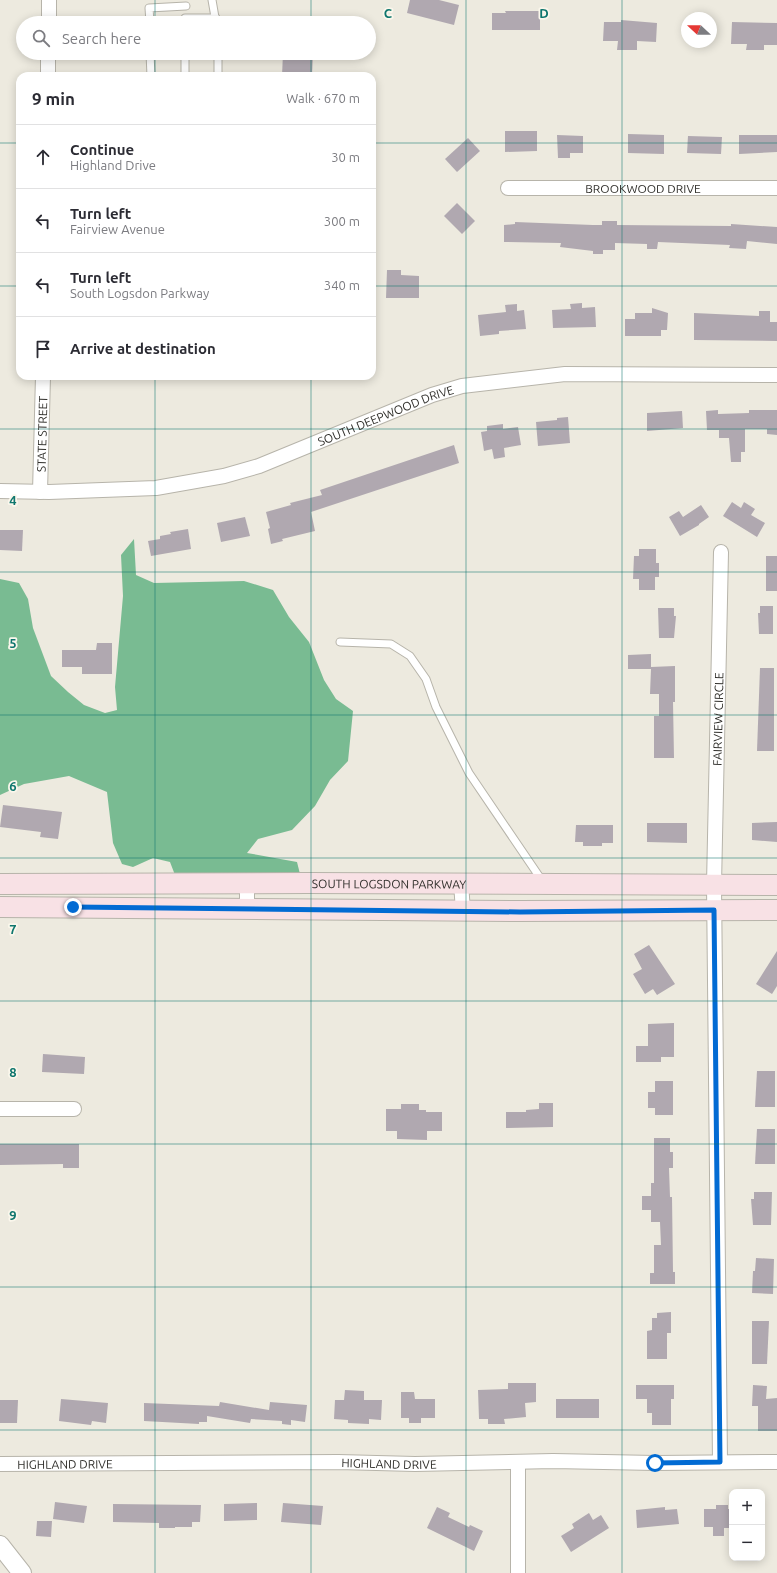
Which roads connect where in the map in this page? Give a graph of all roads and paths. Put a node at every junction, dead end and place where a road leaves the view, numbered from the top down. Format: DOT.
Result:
graph roads {
  1 [pos="49,0"];
  2 [pos="212,0"];
  3 [pos="187,3"];
  4 [pos="49,16"];
  5 [pos="150,16"];
  6 [pos="186,16"];
  7 [pos="215,16"];
  8 [pos="48,60"];
  9 [pos="150,60"];
  10 [pos="185,60"];
  11 [pos="218,60"];
  12 [pos="48,72"];
  13 [pos="151,72"];
  14 [pos="185,72"];
  15 [pos="218,72"];
  16 [pos="508,188"];
  17 [pos="777,188"];
  18 [pos="777,376"];
  19 [pos="43,380"];
  20 [pos="0,491"];
  21 [pos="40,492"];
  22 [pos="722,552"];
  23 [pos="340,642"];
  24 [pos="461,883"];
  25 [pos="0,884"];
  26 [pos="247,884"];
  27 [pos="544,884"];
  28 [pos="714,885"];
  29 [pos="777,885"];
  30 [pos="0,907"];
  31 [pos="247,908"];
  32 [pos="714,910"];
  33 [pos="777,910"];
  34 [pos="463,911"];
  35 [pos="0,1109"];
  36 [pos="74,1109"];
  37 [pos="518,1462"];
  38 [pos="720,1462"];
  39 [pos="777,1462"];
  40 [pos="0,1464"];
  41 [pos="0,1545"];
  42 [pos="22,1573"];
  43 [pos="518,1573"];
  1 -- 4 [label="street"];
  2 -- 7 [label="lane"];
  3 -- 5 [label="lane"];
  3 -- 6 [label="lane"];
  8 -- 12 [label="street"];
  9 -- 13 [label="lane"];
  10 -- 14 [label="lane"];
  11 -- 15 [label="lane"];
  16 -- 17 [label="street, BROOKWOOD DRIVE"];
  18 -- 21 [label="street, SOUTH DEEPWOOD DRIVE"];
  19 -- 21 [label="street, STATE STREET"];
  20 -- 21 [label="street, SOUTH DEEPWOOD DRIVE"];
  22 -- 28 [label="street, FAIRVIEW CIRCLE"];
  23 -- 27 [label="lane"];
  24 -- 26 [label="main road, SOUTH LOGSDON PARKWAY"];
  24 -- 27 [label="main road, SOUTH LOGSDON PARKWAY"];
  24 -- 34 [label="street"];
  25 -- 26 [label="main road, SOUTH LOGSDON PARKWAY"];
  26 -- 31 [label="street"];
  27 -- 28 [label="main road, SOUTH LOGSDON PARKWAY"];
  28 -- 29 [label="main road, SOUTH LOGSDON PARKWAY"];
  28 -- 32 [label="street, FAIRVIEW CIRCLE"];
  30 -- 31 [label="main road"];
  31 -- 34 [label="main road"];
  32 -- 33 [label="main road"];
  32 -- 34 [label="main road"];
  32 -- 38 [label="street, FAIRVIEW CIRCLE"];
  35 -- 36 [label="street"];
  37 -- 38 [label="street, HIGHLAND DRIVE"];
  37 -- 40 [label="street, HIGHLAND DRIVE"];
  37 -- 43 [label="street"];
  38 -- 39 [label="street, HIGHLAND DRIVE"];
  41 -- 42 [label="street"];
}
